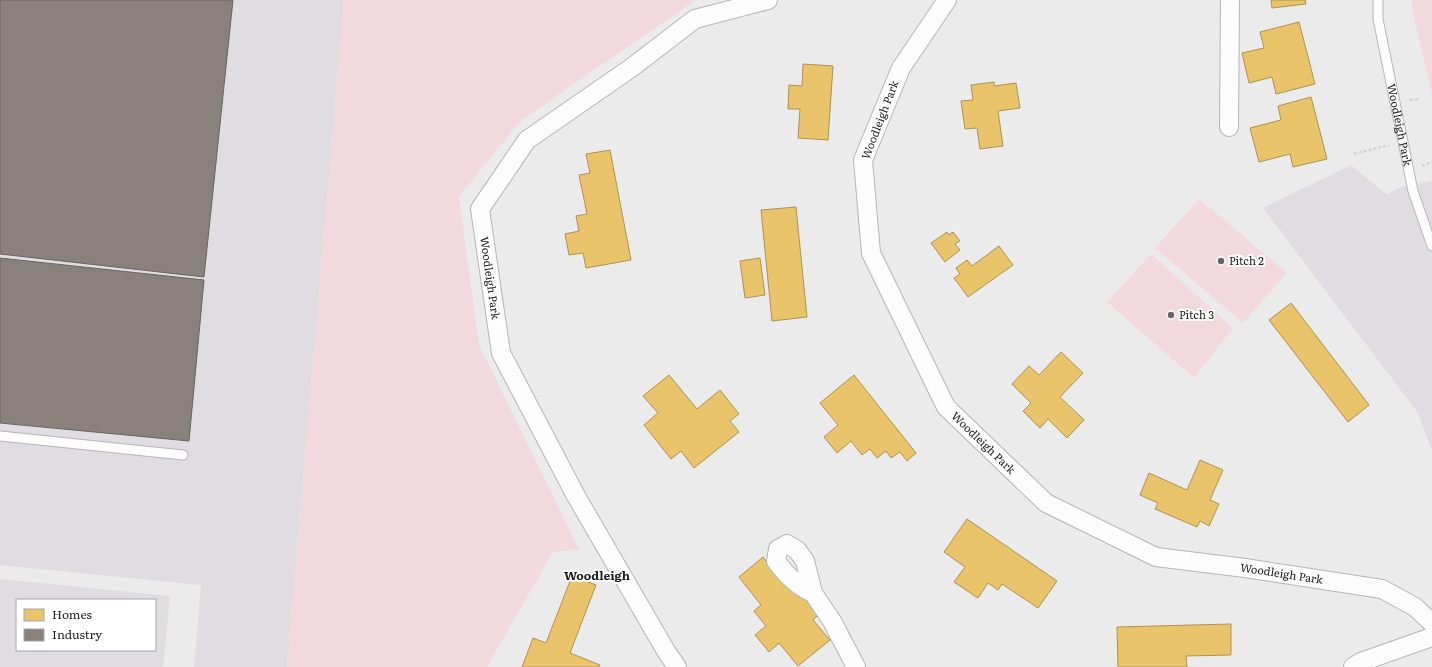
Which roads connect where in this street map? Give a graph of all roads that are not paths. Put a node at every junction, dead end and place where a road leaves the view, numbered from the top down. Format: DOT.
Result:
graph roads {
  1 [pos="768,0"];
  2 [pos="947,0"];
  3 [pos="1230,0"];
  4 [pos="1378,0"];
  5 [pos="1229,127"];
  6 [pos="1432,246"];
  7 [pos="0,436"];
  8 [pos="183,456"];
  9 [pos="813,593"];
  10 [pos="1432,623"];
  11 [pos="1432,637"];
  12 [pos="678,667"];
  13 [pos="856,667"];
  14 [pos="1353,667"];
  1 -- 12 [label="street, Woodleigh Park"];
  2 -- 10 [label="street, Woodleigh Park"];
  3 -- 5 [label="street"];
  4 -- 6 [label="lane, Woodleigh Park"];
  7 -- 8 [label="lane"];
  9 -- 13 [label="street"];
  11 -- 14 [label="street"];
}
